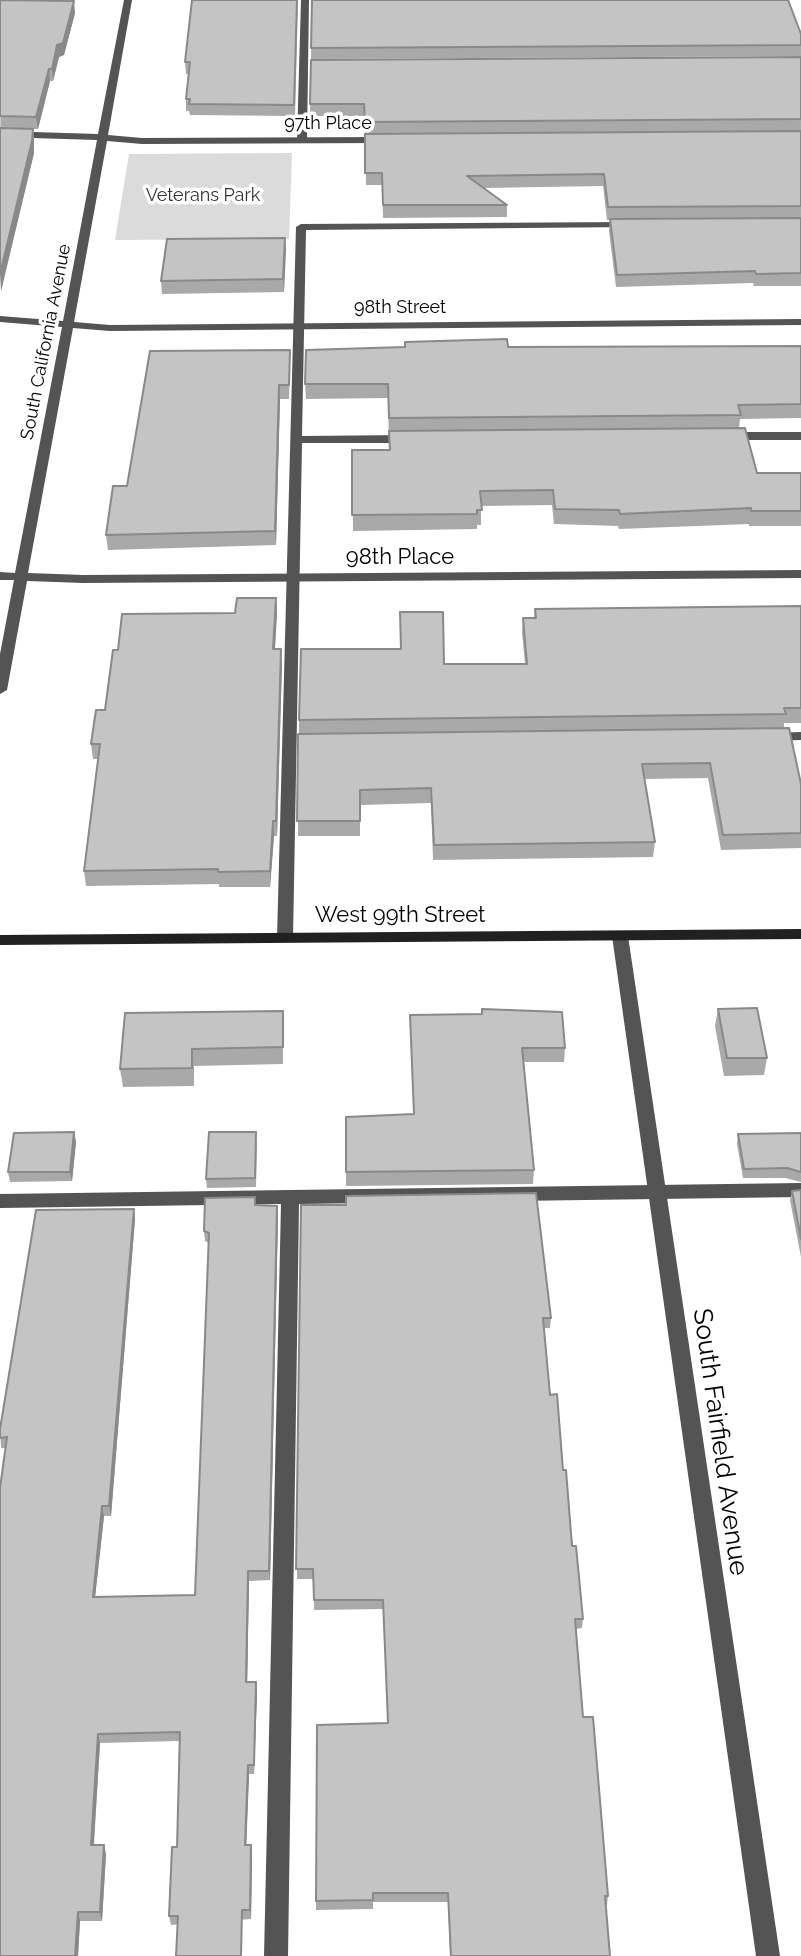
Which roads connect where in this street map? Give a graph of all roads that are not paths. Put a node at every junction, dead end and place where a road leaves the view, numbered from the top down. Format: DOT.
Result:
graph roads {
  1 [pos="128,0"];
  2 [pos="305,0"];
  3 [pos="303,65"];
  4 [pos="319,65"];
  5 [pos="0,134"];
  6 [pos="103,137"];
  7 [pos="302,140"];
  8 [pos="395,140"];
  9 [pos="645,225"];
  10 [pos="0,319"];
  11 [pos="801,322"];
  12 [pos="68,323"];
  13 [pos="299,327"];
  14 [pos="706,436"];
  15 [pos="801,436"];
  16 [pos="422,439"];
  17 [pos="296,440"];
  18 [pos="801,574"];
  19 [pos="0,576"];
  20 [pos="21,577"];
  21 [pos="292,577"];
  22 [pos="0,690"];
  23 [pos="801,736"];
  24 [pos="754,737"];
  25 [pos="801,934"];
  26 [pos="620,936"];
  27 [pos="285,938"];
  28 [pos="0,940"];
  29 [pos="801,1190"];
  30 [pos="657,1191"];
  31 [pos="290,1196"];
  32 [pos="0,1201"];
  33 [pos="276,1956"];
  34 [pos="768,1956"];
  1 -- 6 [label="street, South California Avenue"];
  2 -- 3 [label="street"];
  3 -- 4 [label="street"];
  3 -- 7 [label="street"];
  5 -- 6 [label="street, 97th Place"];
  6 -- 7 [label="street, 97th Place"];
  6 -- 12 [label="street, South California Avenue"];
  7 -- 8 [label="street, 97th Place"];
  9 -- 13 [label="street"];
  10 -- 12 [label="street, 98th Street"];
  11 -- 13 [label="street, 98th Street"];
  12 -- 13 [label="street, 98th Street"];
  12 -- 20 [label="street, South California Avenue"];
  13 -- 17 [label="street"];
  14 -- 15 [label="street"];
  16 -- 17 [label="street"];
  17 -- 21 [label="street"];
  18 -- 21 [label="street, 98th Place"];
  19 -- 20 [label="street, 98th Place"];
  20 -- 21 [label="street, 98th Place"];
  20 -- 22 [label="street, South California Avenue"];
  21 -- 27 [label="street"];
  23 -- 24 [label="street"];
  25 -- 26 [label="street, West 99th Street"];
  26 -- 27 [label="street, West 99th Street"];
  26 -- 30 [label="street, South Fairfield Avenue"];
  27 -- 28 [label="street, West 99th Street"];
  29 -- 30 [label="street"];
  30 -- 31 [label="street"];
  30 -- 34 [label="street, South Fairfield Avenue"];
  31 -- 32 [label="street"];
  31 -- 33 [label="street"];
}
